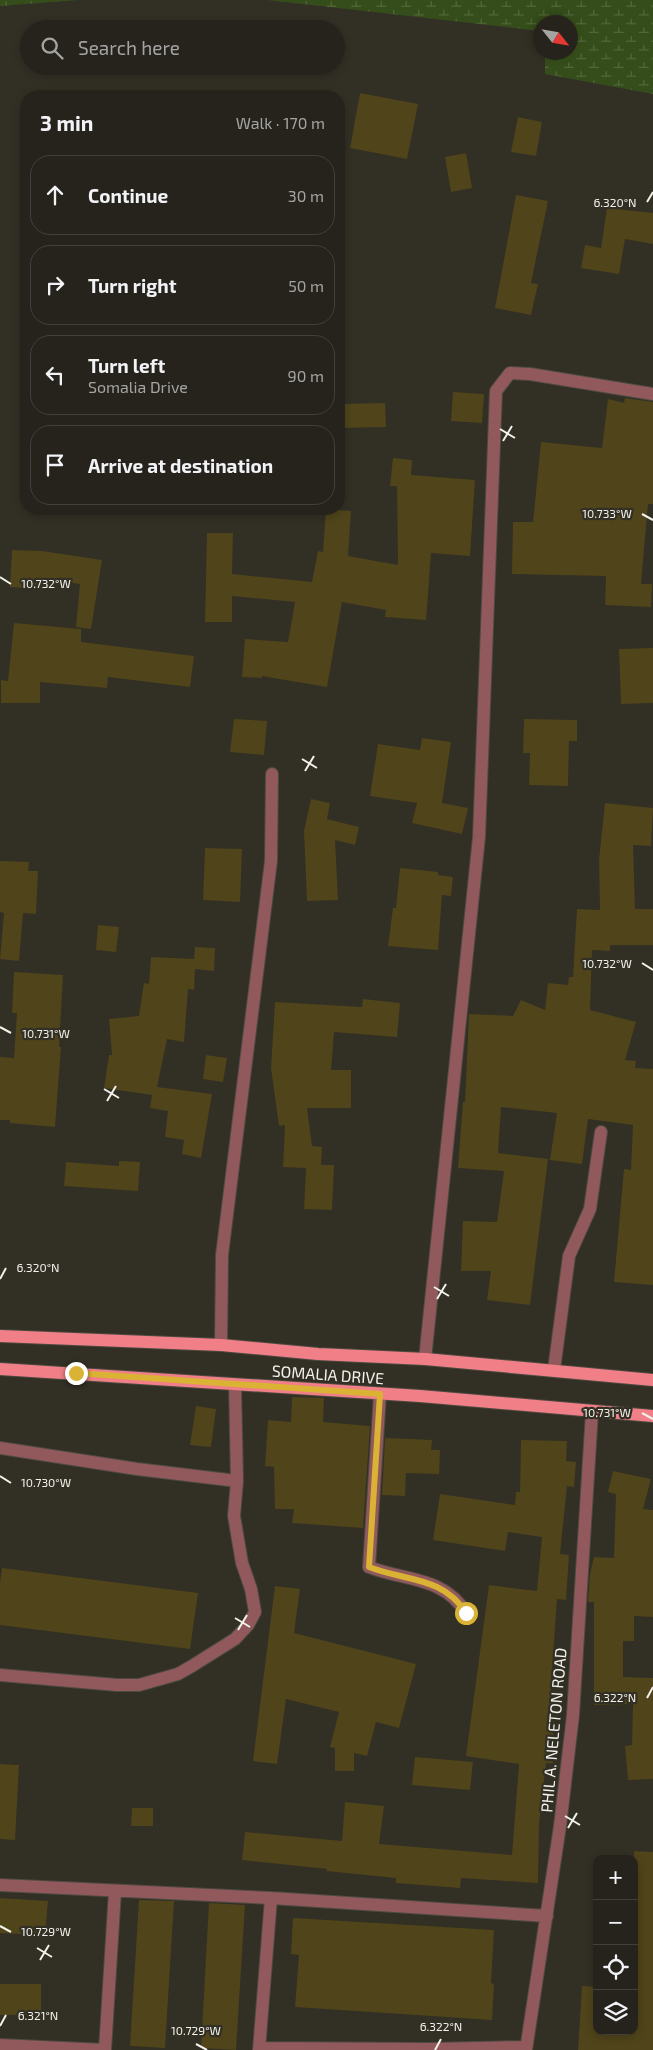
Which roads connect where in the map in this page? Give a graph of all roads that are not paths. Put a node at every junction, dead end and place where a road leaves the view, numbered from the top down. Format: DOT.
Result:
graph roads {
  1 [pos="653,394"];
  2 [pos="272,774"];
  3 [pos="601,1132"];
  4 [pos="0,1336"];
  5 [pos="221,1346"];
  6 [pos="425,1359"];
  7 [pos="0,1369"];
  8 [pos="554,1370"];
  9 [pos="653,1380"];
  10 [pos="235,1385"];
  11 [pos="380,1394"];
  12 [pos="592,1412"];
  13 [pos="653,1416"];
  14 [pos="0,1448"];
  15 [pos="237,1481"];
  16 [pos="466,1613"];
  17 [pos="0,1675"];
  18 [pos="0,1885"];
  19 [pos="115,1891"];
  20 [pos="271,1898"];
  21 [pos="547,1916"];
  22 [pos="0,2045"];
  23 [pos="259,2049"];
  24 [pos="526,2049"];
  25 [pos="105,2050"];
  26 [pos="430,2050"];
  1 -- 6 [label="street"];
  2 -- 5 [label="street"];
  3 -- 8 [label="street"];
  4 -- 5 [label="main road, SOMALIA DRIVE"];
  5 -- 6 [label="main road, SOMALIA DRIVE"];
  6 -- 8 [label="main road, SOMALIA DRIVE"];
  7 -- 10 [label="main road, SOMALIA DRIVE"];
  8 -- 9 [label="main road, SOMALIA DRIVE"];
  10 -- 11 [label="main road, SOMALIA DRIVE"];
  10 -- 15 [label="street"];
  11 -- 12 [label="main road, SOMALIA DRIVE"];
  11 -- 16 [label="street"];
  12 -- 13 [label="main road, SOMALIA DRIVE"];
  12 -- 21 [label="street, PHIL A. NELETON ROAD"];
  14 -- 15 [label="street"];
  15 -- 17 [label="street"];
  18 -- 19 [label="street"];
  19 -- 20 [label="street"];
  19 -- 25 [label="street"];
  20 -- 21 [label="street"];
  20 -- 23 [label="street"];
  21 -- 24 [label="street, PHIL A. NELETON ROAD"];
  22 -- 25 [label="street"];
  23 -- 26 [label="street"];
  24 -- 26 [label="street"];
}
